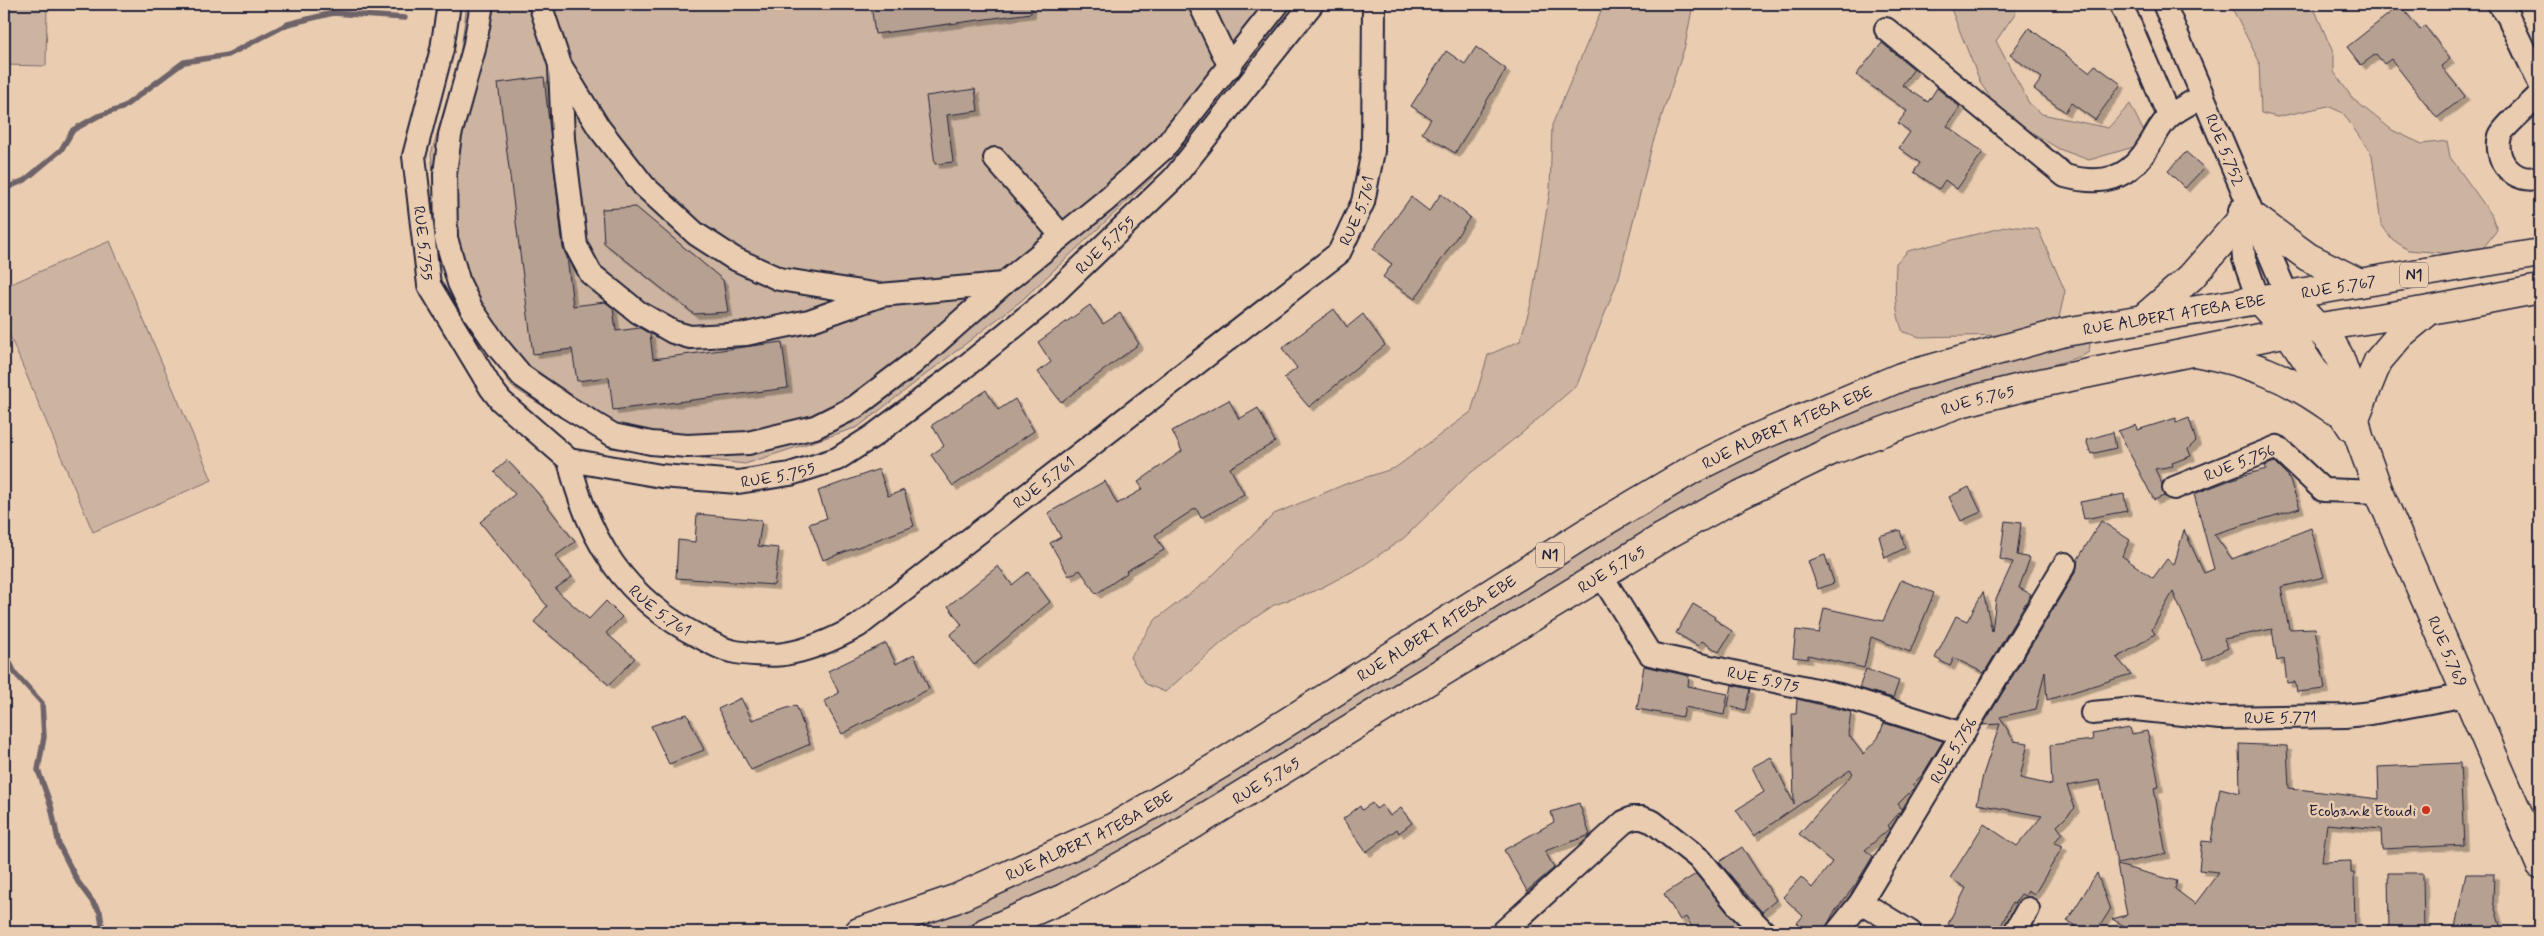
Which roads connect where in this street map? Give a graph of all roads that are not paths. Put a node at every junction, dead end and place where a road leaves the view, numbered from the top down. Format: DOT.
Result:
graph roads {
  1 [pos="449,4"];
  2 [pos="482,4"];
  3 [pos="540,4"];
  4 [pos="1200,4"];
  5 [pos="1278,4"];
  6 [pos="1312,4"];
  7 [pos="1374,4"];
  8 [pos="2121,4"];
  9 [pos="2164,4"];
  10 [pos="2499,4"];
  11 [pos="1886,30"];
  12 [pos="560,65"];
  13 [pos="1230,67"];
  14 [pos="2540,84"];
  15 [pos="2540,94"];
  16 [pos="2203,96"];
  17 [pos="2170,116"];
  18 [pos="995,159"];
  19 [pos="2540,177"];
  20 [pos="2248,219"];
  21 [pos="1061,235"];
  22 [pos="2540,253"];
  23 [pos="2360,283"];
  24 [pos="1003,284"];
  25 [pos="2540,289"];
  26 [pos="880,295"];
  27 [pos="2287,295"];
  28 [pos="2258,299"];
  29 [pos="2430,310"];
  30 [pos="2145,317"];
  31 [pos="2318,327"];
  32 [pos="2288,332"];
  33 [pos="2195,352"];
  34 [pos="2353,425"];
  35 [pos="569,460"];
  36 [pos="2174,488"];
  37 [pos="2380,492"];
  38 [pos="2065,564"];
  39 [pos="1600,575"];
  40 [pos="2467,695"];
  41 [pos="2092,714"];
  42 [pos="1963,734"];
  43 [pos="2540,864"];
  44 [pos="1861,902"];
  45 [pos="2028,909"];
  46 [pos="859,932"];
  47 [pos="986,932"];
  48 [pos="1503,932"];
  49 [pos="1764,932"];
  50 [pos="1837,932"];
  51 [pos="1910,932"];
  52 [pos="2015,932"];
  1 -- 35 [label="street, RUE 5.755"];
  2 -- 24 [label="street"];
  3 -- 12 [label="street"];
  4 -- 13 [label="street"];
  5 -- 13 [label="street"];
  6 -- 35 [label="street, RUE 5.755"];
  7 -- 35 [label="street, RUE 5.761"];
  8 -- 17 [label="street"];
  9 -- 16 [label="street, RUE 5.752"];
  10 -- 14 [label="street"];
  11 -- 17 [label="street"];
  12 -- 26 [label="street"];
  12 -- 26 [label="street"];
  13 -- 21 [label="street"];
  15 -- 19 [label="street"];
  16 -- 17 [label="street"];
  16 -- 20 [label="street, RUE 5.752"];
  18 -- 21 [label="street"];
  20 -- 23 [label="main road"];
  20 -- 27 [label="street"];
  20 -- 28 [label="street"];
  20 -- 30 [label="main road"];
  21 -- 24 [label="street"];
  22 -- 23 [label="main road, RUE 5.767 / N1"];
  23 -- 27 [label="main road, RUE 5.767 / N1"];
  24 -- 26 [label="street"];
  25 -- 29 [label="main road, N1"];
  27 -- 28 [label="main road, RUE ALBERT ATEBA EBE / N1"];
  27 -- 31 [label="main road, RUE 5.769"];
  28 -- 30 [label="main road, RUE ALBERT ATEBA EBE / N1"];
  28 -- 32 [label="main road, RUE 5.769"];
  29 -- 31 [label="main road, N1"];
  29 -- 34 [label="main road"];
  30 -- 46 [label="main road, RUE ALBERT ATEBA EBE / N1"];
  31 -- 32 [label="main road, N1"];
  31 -- 34 [label="main road, RUE 5.769"];
  32 -- 33 [label="main road, RUE 5.765 / N1"];
  32 -- 34 [label="main road, RUE 5.769"];
  33 -- 34 [label="main road"];
  33 -- 39 [label="main road, RUE 5.765 / N1"];
  34 -- 37 [label="main road, RUE 5.769"];
  36 -- 37 [label="street, RUE 5.756"];
  37 -- 40 [label="main road, RUE 5.769"];
  38 -- 42 [label="street, RUE 5.756"];
  39 -- 42 [label="street, RUE 5.975"];
  39 -- 47 [label="main road, RUE 5.765 / N1"];
  40 -- 41 [label="street, RUE 5.771"];
  40 -- 43 [label="main road, RUE 5.769"];
  42 -- 44 [label="street, RUE 5.756"];
  44 -- 50 [label="street, RUE 5.756"];
  44 -- 51 [label="street"];
  45 -- 52 [label="street"];
  48 -- 49 [label="street"];
}
